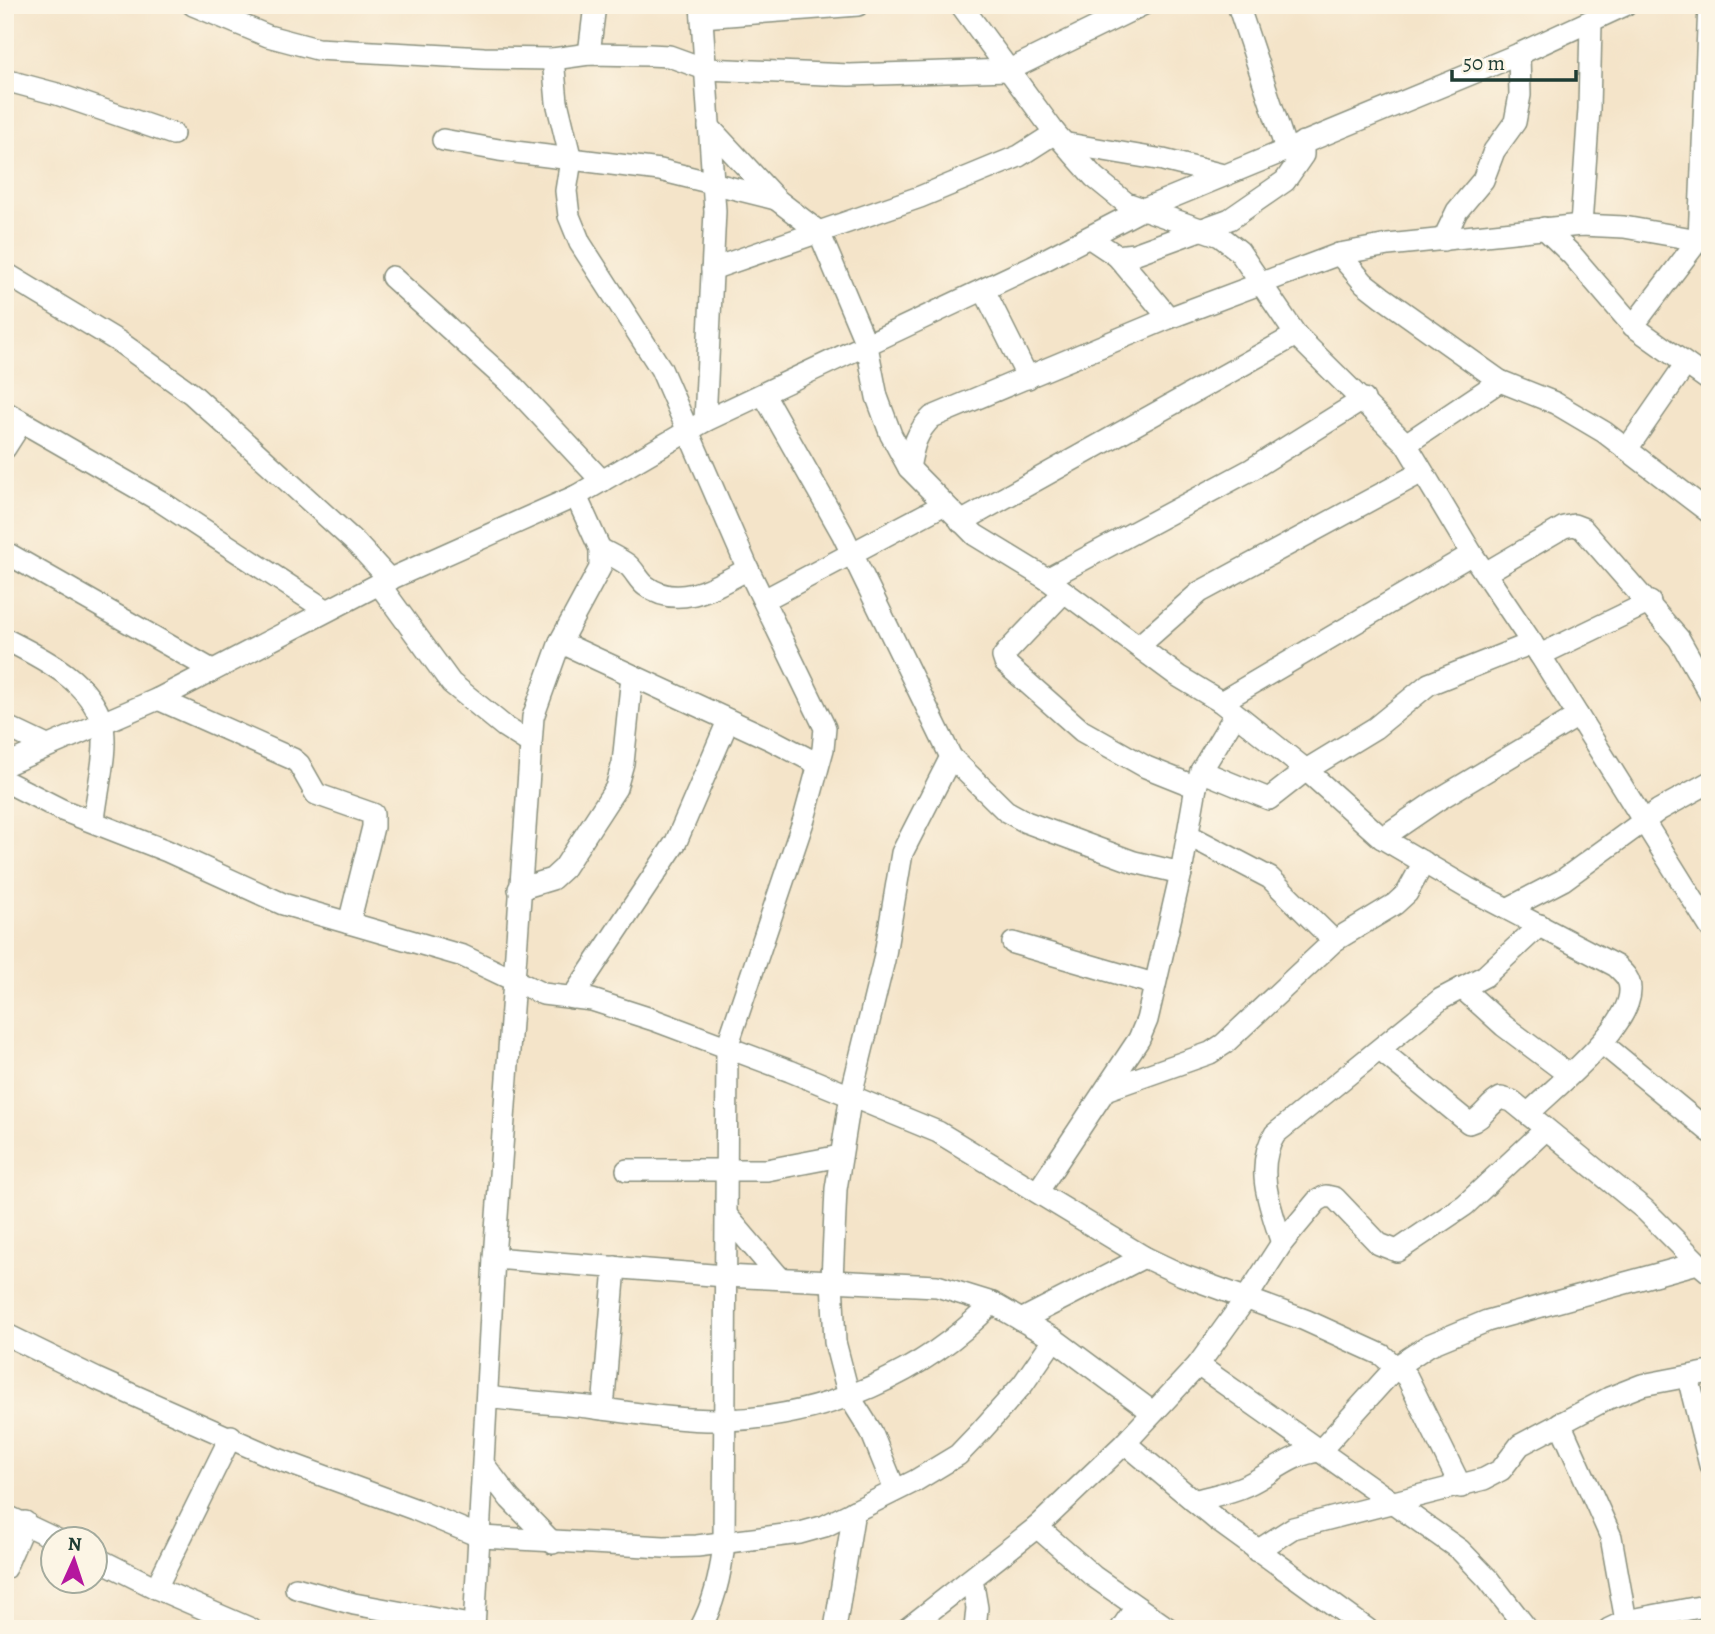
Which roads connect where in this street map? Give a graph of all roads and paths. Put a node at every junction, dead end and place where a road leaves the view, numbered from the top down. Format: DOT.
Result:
graph roads {
  1 [pos="193,5"];
  2 [pos="595,5"];
  3 [pos="858,5"];
  4 [pos="961,5"];
  5 [pos="1142,5"];
  6 [pos="1238,5"];
  7 [pos="1625,5"];
  8 [pos="1709,5"];
  9 [pos="701,11"];
  10 [pos="1591,23"];
  11 [pos="589,54"];
  12 [pos="1519,54"];
  13 [pos="553,59"];
  14 [pos="705,69"];
  15 [pos="1009,70"];
  16 [pos="5,80"];
  17 [pos="709,127"];
  18 [pos="173,134"];
  19 [pos="1061,139"];
  20 [pos="443,140"];
  21 [pos="1295,145"];
  22 [pos="570,160"];
  23 [pos="1223,175"];
  24 [pos="712,182"];
  25 [pos="776,199"];
  26 [pos="1141,210"];
  27 [pos="1581,225"];
  28 [pos="1544,228"];
  29 [pos="1203,230"];
  30 [pos="819,232"];
  31 [pos="1090,238"];
  32 [pos="1443,240"];
  33 [pos="1704,240"];
  34 [pos="1339,254"];
  35 [pos="1117,256"];
  36 [pos="712,269"];
  37 [pos="5,273"];
  38 [pos="392,277"];
  39 [pos="1261,285"];
  40 [pos="984,290"];
  41 [pos="1169,318"];
  42 [pos="1633,326"];
  43 [pos="1296,335"];
  44 [pos="867,346"];
  45 [pos="1685,365"];
  46 [pos="1028,378"];
  47 [pos="1500,381"];
  48 [pos="1710,381"];
  49 [pos="764,395"];
  50 [pos="1364,399"];
  51 [pos="13,417"];
  52 [pos="697,427"];
  53 [pos="1406,443"];
  54 [pos="5,448"];
  55 [pos="1627,449"];
  56 [pos="909,468"];
  57 [pos="1422,472"];
  58 [pos="602,481"];
  59 [pos="576,496"];
  60 [pos="943,505"];
  61 [pos="1710,513"];
  62 [pos="961,522"];
  63 [pos="600,549"];
  64 [pos="5,552"];
  65 [pos="851,553"];
  66 [pos="1472,554"];
  67 [pos="748,569"];
  68 [pos="1487,572"];
  69 [pos="384,582"];
  70 [pos="1055,586"];
  71 [pos="764,600"];
  72 [pos="1650,602"];
  73 [pos="326,610"];
  74 [pos="5,639"];
  75 [pos="560,642"];
  76 [pos="1140,645"];
  77 [pos="1536,649"];
  78 [pos="212,670"];
  79 [pos="632,676"];
  80 [pos="1710,694"];
  81 [pos="158,699"];
  82 [pos="1228,709"];
  83 [pos="1578,716"];
  84 [pos="533,717"];
  85 [pos="728,721"];
  86 [pos="102,723"];
  87 [pos="5,726"];
  88 [pos="505,727"];
  89 [pos="530,743"];
  90 [pos="47,746"];
  91 [pos="951,757"];
  92 [pos="818,764"];
  93 [pos="5,765"];
  94 [pos="1306,770"];
  95 [pos="1199,779"];
  96 [pos="5,781"];
  97 [pos="1710,782"];
  98 [pos="1644,820"];
  99 [pos="94,821"];
  100 [pos="1188,835"];
  101 [pos="1382,838"];
  102 [pos="1424,862"];
  103 [pos="1181,873"];
  104 [pos="520,888"];
  105 [pos="1509,908"];
  106 [pos="349,923"];
  107 [pos="1540,925"];
  108 [pos="1710,927"];
  109 [pos="1334,941"];
  110 [pos="1013,943"];
  111 [pos="513,977"];
  112 [pos="1154,984"];
  113 [pos="1462,988"];
  114 [pos="572,998"];
  115 [pos="1603,1044"];
  116 [pos="727,1046"];
  117 [pos="1380,1050"];
  118 [pos="1568,1074"];
  119 [pos="1108,1089"];
  120 [pos="850,1095"];
  121 [pos="1528,1114"];
  122 [pos="1708,1127"];
  123 [pos="1544,1131"];
  124 [pos="840,1156"];
  125 [pos="627,1170"];
  126 [pos="725,1171"];
  127 [pos="1038,1191"];
  128 [pos="728,1217"];
  129 [pos="1282,1243"];
  130 [pos="1144,1256"];
  131 [pos="494,1258"];
  132 [pos="615,1267"];
  133 [pos="1704,1268"];
  134 [pos="725,1276"];
  135 [pos="779,1277"];
  136 [pos="832,1280"];
  137 [pos="1247,1297"];
  138 [pos="992,1303"];
  139 [pos="1021,1320"];
  140 [pos="5,1334"];
  141 [pos="1054,1339"];
  142 [pos="1198,1365"];
  143 [pos="1396,1367"];
  144 [pos="1710,1372"];
  145 [pos="1688,1377"];
  146 [pos="849,1396"];
  147 [pos="488,1397"];
  148 [pos="603,1409"];
  149 [pos="1151,1411"];
  150 [pos="726,1420"];
  151 [pos="1560,1423"];
  152 [pos="231,1436"];
  153 [pos="1125,1443"];
  154 [pos="1320,1451"];
  155 [pos="484,1465"];
  156 [pos="1710,1465"];
  157 [pos="1461,1487"];
  158 [pos="895,1490"];
  159 [pos="1194,1501"];
  160 [pos="1393,1502"];
  161 [pos="854,1511"];
  162 [pos="15,1518"];
  163 [pos="1037,1527"];
  164 [pos="38,1529"];
  165 [pos="481,1537"];
  166 [pos="723,1542"];
  167 [pos="553,1543"];
  168 [pos="1257,1551"];
  169 [pos="108,1564"];
  170 [pos="5,1569"];
  171 [pos="972,1579"];
  172 [pos="156,1588"];
  173 [pos="296,1588"];
  174 [pos="1710,1605"];
  175 [pos="1136,1606"];
  176 [pos="1617,1625"];
  177 [pos="475,1627"];
  178 [pos="251,1629"];
  179 [pos="700,1629"];
  180 [pos="835,1629"];
  181 [pos="907,1629"];
  182 [pos="975,1629"];
  183 [pos="1121,1629"];
  184 [pos="1169,1629"];
  185 [pos="1367,1629"];
  186 [pos="1527,1629"];
  1 -- 13 [label="street"];
  2 -- 11 [label="street"];
  3 -- 9 [label="street"];
  4 -- 15 [label="street"];
  5 -- 15 [label="street"];
  6 -- 21 [label="street"];
  7 -- 10 [label="street"];
  8 -- 33 [label="street"];
  9 -- 14 [label="street"];
  10 -- 12 [label="street"];
  10 -- 27 [label="street"];
  11 -- 13 [label="street"];
  11 -- 14 [label="street"];
  12 -- 21 [label="street"];
  12 -- 32 [label="street"];
  13 -- 22 [label="street"];
  14 -- 15 [label="street"];
  14 -- 17 [label="street"];
  15 -- 19 [label="street"];
  16 -- 18 [label="street"];
  17 -- 24 [label="street"];
  17 -- 25 [label="street"];
  19 -- 23 [label="street"];
  19 -- 26 [label="street"];
  19 -- 30 [label="street"];
  20 -- 22 [label="street"];
  21 -- 23 [label="street"];
  21 -- 29 [label="street"];
  22 -- 24 [label="street"];
  22 -- 52 [label="street"];
  23 -- 26 [label="street"];
  24 -- 25 [label="street"];
  24 -- 36 [label="street"];
  25 -- 30 [label="street"];
  26 -- 29 [label="street"];
  26 -- 31 [label="street"];
  27 -- 28 [label="street"];
  27 -- 33 [label="street"];
  28 -- 32 [label="street"];
  28 -- 42 [label="street"];
  29 -- 35 [label="street"];
  29 -- 39 [label="street"];
  30 -- 36 [label="street"];
  30 -- 44 [label="street"];
  31 -- 35 [label="street"];
  31 -- 40 [label="street"];
  32 -- 34 [label="street"];
  33 -- 42 [label="street"];
  34 -- 39 [label="street"];
  34 -- 47 [label="street"];
  35 -- 41 [label="street"];
  36 -- 52 [label="street"];
  37 -- 69 [label="street"];
  38 -- 58 [label="street"];
  39 -- 41 [label="street"];
  39 -- 43 [label="street"];
  40 -- 44 [label="street"];
  40 -- 46 [label="street"];
  41 -- 46 [label="street"];
  42 -- 45 [label="street"];
  43 -- 50 [label="street"];
  43 -- 62 [label="street"];
  44 -- 49 [label="street"];
  44 -- 56 [label="street"];
  45 -- 48 [label="street"];
  45 -- 55 [label="street"];
  46 -- 56 [label="street"];
  47 -- 53 [label="street"];
  47 -- 55 [label="street"];
  49 -- 52 [label="street"];
  49 -- 65 [label="street"];
  50 -- 53 [label="street"];
  50 -- 70 [label="street"];
  51 -- 54 [label="street"];
  51 -- 73 [label="street"];
  52 -- 58 [label="street"];
  52 -- 67 [label="street"];
  53 -- 57 [label="street"];
  55 -- 61 [label="street"];
  56 -- 60 [label="street"];
  57 -- 66 [label="street"];
  57 -- 76 [label="street"];
  58 -- 59 [label="street"];
  59 -- 63 [label="street"];
  59 -- 69 [label="street"];
  60 -- 62 [label="street"];
  60 -- 65 [label="street"];
  62 -- 70 [label="street"];
  63 -- 67 [label="street"];
  63 -- 75 [label="street"];
  64 -- 78 [label="street"];
  65 -- 71 [label="street"];
  65 -- 91 [label="street"];
  66 -- 68 [label="street"];
  66 -- 82 [label="street"];
  67 -- 71 [label="street"];
  68 -- 72 [label="street"];
  68 -- 77 [label="street"];
  69 -- 73 [label="street"];
  69 -- 88 [label="street"];
  70 -- 76 [label="street"];
  70 -- 95 [label="street"];
  71 -- 92 [label="street"];
  72 -- 77 [label="street"];
  72 -- 80 [label="street"];
  73 -- 78 [label="street"];
  74 -- 86 [label="street"];
  75 -- 79 [label="street"];
  75 -- 84 [label="street"];
  76 -- 82 [label="street"];
  77 -- 83 [label="street"];
  77 -- 94 [label="street"];
  78 -- 81 [label="street"];
  79 -- 85 [label="street"];
  79 -- 104 [label="street"];
  81 -- 86 [label="street"];
  81 -- 106 [label="street"];
  82 -- 94 [label="street"];
  82 -- 95 [label="street"];
  83 -- 98 [label="street"];
  83 -- 101 [label="street"];
  84 -- 88 [label="street"];
  84 -- 89 [label="street"];
  85 -- 92 [label="street"];
  85 -- 114 [label="street"];
  86 -- 90 [label="street"];
  86 -- 99 [label="street"];
  87 -- 90 [label="street"];
  88 -- 89 [label="street"];
  89 -- 104 [label="street"];
  90 -- 93 [label="street"];
  91 -- 103 [label="street"];
  91 -- 120 [label="street"];
  92 -- 116 [label="street"];
  94 -- 95 [label="street"];
  94 -- 101 [label="street"];
  95 -- 100 [label="street"];
  96 -- 99 [label="street"];
  97 -- 98 [label="street"];
  98 -- 105 [label="street"];
  98 -- 108 [label="street"];
  99 -- 106 [label="street"];
  100 -- 103 [label="street"];
  100 -- 109 [label="street"];
  101 -- 102 [label="street"];
  102 -- 105 [label="street"];
  102 -- 109 [label="street"];
  103 -- 112 [label="street"];
  104 -- 111 [label="street"];
  105 -- 107 [label="street"];
  106 -- 111 [label="street"];
  107 -- 113 [label="street"];
  107 -- 115 [label="street"];
  109 -- 119 [label="street"];
  110 -- 112 [label="street"];
  111 -- 114 [label="street"];
  111 -- 131 [label="street"];
  112 -- 119 [label="street"];
  113 -- 117 [label="street"];
  113 -- 118 [label="street"];
  114 -- 116 [label="street"];
  115 -- 118 [label="street"];
  115 -- 122 [label="street"];
  116 -- 120 [label="street"];
  116 -- 126 [label="street"];
  117 -- 121 [label="street"];
  117 -- 129 [label="street"];
  118 -- 121 [label="street"];
  119 -- 127 [label="street"];
  120 -- 124 [label="street"];
  120 -- 127 [label="street"];
  121 -- 123 [label="street"];
  123 -- 129 [label="street"];
  123 -- 133 [label="street"];
  124 -- 126 [label="street"];
  124 -- 136 [label="street"];
  125 -- 126 [label="street"];
  126 -- 128 [label="street"];
  127 -- 130 [label="street"];
  128 -- 134 [label="street"];
  128 -- 135 [label="street"];
  129 -- 137 [label="street"];
  130 -- 137 [label="street"];
  130 -- 139 [label="street"];
  131 -- 132 [label="street"];
  131 -- 147 [label="street"];
  132 -- 134 [label="street"];
  132 -- 148 [label="street"];
  133 -- 143 [label="street"];
  134 -- 135 [label="street"];
  134 -- 150 [label="street"];
  135 -- 136 [label="street"];
  136 -- 138 [label="street"];
  136 -- 146 [label="street"];
  137 -- 142 [label="street"];
  137 -- 143 [label="street"];
  138 -- 139 [label="street"];
  138 -- 146 [label="street"];
  139 -- 141 [label="street"];
  140 -- 152 [label="street"];
  141 -- 149 [label="street"];
  141 -- 158 [label="street"];
  142 -- 149 [label="street"];
  142 -- 154 [label="street"];
  143 -- 154 [label="street"];
  143 -- 157 [label="street"];
  144 -- 145 [label="street"];
  145 -- 151 [label="street"];
  145 -- 156 [label="street"];
  146 -- 150 [label="street"];
  146 -- 158 [label="street"];
  147 -- 148 [label="street"];
  147 -- 155 [label="street"];
  148 -- 150 [label="street"];
  149 -- 153 [label="street"];
  150 -- 166 [label="street"];
  151 -- 157 [label="street"];
  151 -- 176 [label="street"];
  152 -- 165 [label="street"];
  152 -- 172 [label="street"];
  153 -- 159 [label="street"];
  153 -- 163 [label="street"];
  154 -- 159 [label="street"];
  154 -- 160 [label="street"];
  155 -- 165 [label="street"];
  155 -- 167 [label="street"];
  157 -- 160 [label="street"];
  158 -- 161 [label="street"];
  159 -- 168 [label="street"];
  160 -- 168 [label="street"];
  160 -- 186 [label="street"];
  161 -- 166 [label="street"];
  161 -- 180 [label="street"];
  162 -- 164 [label="street"];
  162 -- 170 [label="street"];
  163 -- 171 [label="street"];
  163 -- 175 [label="street"];
  165 -- 167 [label="street"];
  165 -- 177 [label="street"];
  166 -- 167 [label="street"];
  166 -- 179 [label="street"];
  168 -- 185 [label="street"];
  169 -- 172 [label="street"];
  171 -- 181 [label="street"];
  171 -- 182 [label="street"];
  172 -- 178 [label="street"];
  173 -- 177 [label="street"];
  174 -- 176 [label="street"];
  175 -- 183 [label="street"];
  175 -- 184 [label="street"];
}
